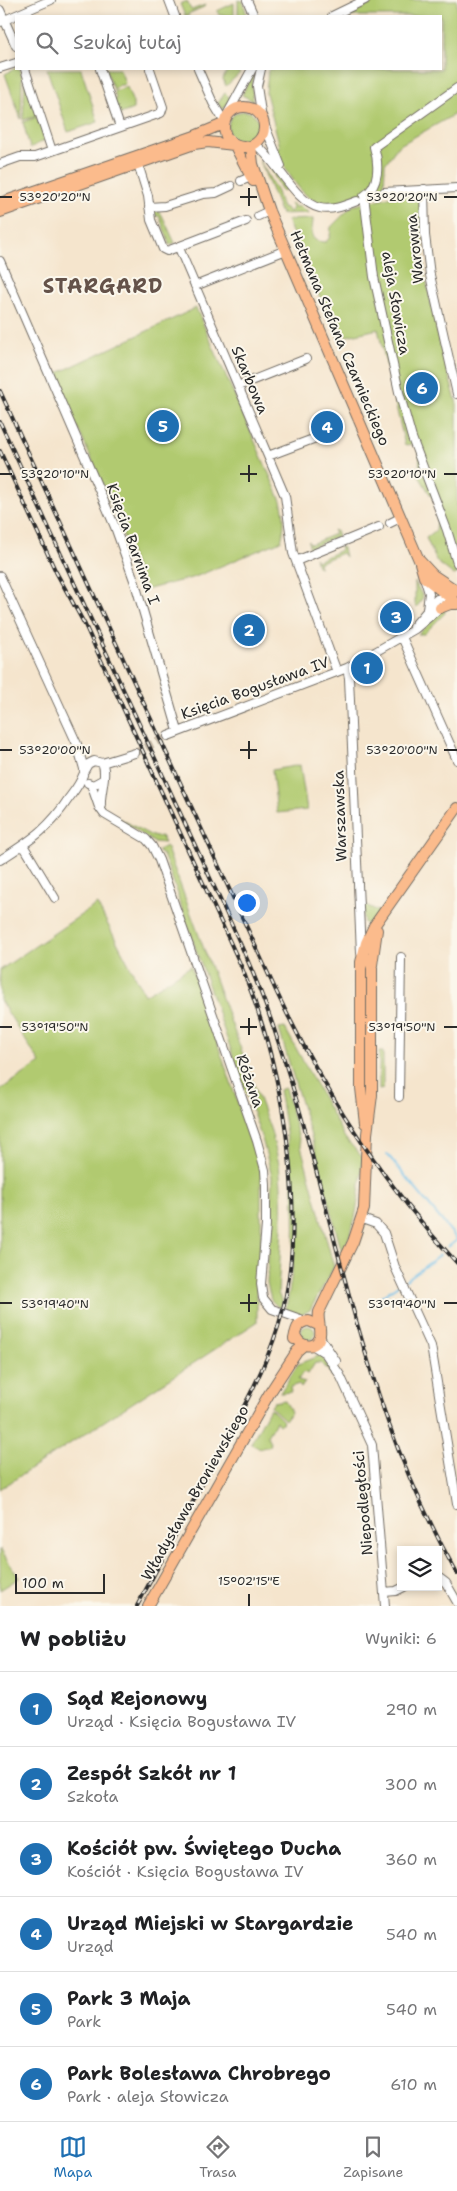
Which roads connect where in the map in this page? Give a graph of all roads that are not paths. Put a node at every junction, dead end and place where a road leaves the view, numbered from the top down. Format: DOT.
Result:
graph roads {
  1 [pos="51,0"];
  2 [pos="169,0"];
  3 [pos="247,0"];
  4 [pos="365,0"];
  5 [pos="0,10"];
  6 [pos="15,15"];
  7 [pos="16,15"];
  8 [pos="175,15"];
  9 [pos="254,15"];
  10 [pos="334,15"];
  11 [pos="2,21"];
  12 [pos="15,44"];
  13 [pos="15,63"];
  14 [pos="0,68"];
  15 [pos="25,70"];
  16 [pos="100,70"];
  17 [pos="150,70"];
  18 [pos="198,70"];
  19 [pos="251,70"];
  20 [pos="260,71"];
  21 [pos="457,88"];
  22 [pos="225,119"];
  23 [pos="263,120"];
  24 [pos="120,127"];
  25 [pos="234,145"];
  26 [pos="253,145"];
  27 [pos="52,151"];
  28 [pos="0,164"];
  29 [pos="138,164"];
  30 [pos="284,175"];
  31 [pos="232,186"];
  32 [pos="457,188"];
  33 [pos="424,189"];
  34 [pos="384,192"];
  35 [pos="357,201"];
  36 [pos="0,202"];
  37 [pos="149,207"];
  38 [pos="269,211"];
  39 [pos="0,212"];
  40 [pos="258,216"];
  41 [pos="246,221"];
  42 [pos="179,248"];
  43 [pos="286,250"];
  44 [pos="0,261"];
  45 [pos="195,286"];
  46 [pos="306,360"];
  47 [pos="455,380"];
  48 [pos="238,386"];
  49 [pos="457,394"];
  50 [pos="337,430"];
  51 [pos="268,456"];
  52 [pos="400,518"];
  53 [pos="390,523"];
  54 [pos="379,527"];
  55 [pos="419,560"];
  56 [pos="296,561"];
  57 [pos="457,563"];
  58 [pos="0,576"];
  59 [pos="424,577"];
  60 [pos="452,589"];
  61 [pos="457,603"];
  62 [pos="440,608"];
  63 [pos="427,610"];
  64 [pos="403,636"];
  65 [pos="347,668"];
  66 [pos="335,673"];
  67 [pos="178,731"];
  68 [pos="168,736"];
  69 [pos="77,744"];
  70 [pos="134,753"];
  71 [pos="126,757"];
  72 [pos="457,760"];
  73 [pos="98,762"];
  74 [pos="84,772"];
  75 [pos="103,777"];
  76 [pos="90,784"];
  77 [pos="457,808"];
  78 [pos="63,809"];
  79 [pos="104,814"];
  80 [pos="23,845"];
  81 [pos="0,860"];
  82 [pos="55,898"];
  83 [pos="359,926"];
  84 [pos="374,931"];
  85 [pos="401,957"];
  86 [pos="361,961"];
  87 [pos="372,968"];
  88 [pos="361,1088"];
  89 [pos="372,1095"];
  90 [pos="399,1097"];
  91 [pos="367,1134"];
  92 [pos="362,1219"];
  93 [pos="291,1316"];
  94 [pos="311,1322"];
  95 [pos="296,1331"];
  96 [pos="320,1337"];
  97 [pos="308,1345"];
  98 [pos="340,1375"];
  99 [pos="269,1394"];
  100 [pos="453,1460"];
  101 [pos="457,1504"];
  102 [pos="442,1580"];
  103 [pos="397,1590"];
  104 [pos="384,1592"];
  105 [pos="457,1602"];
  106 [pos="148,1606"];
  107 [pos="385,1606"];
  1 -- 7 [label="street"];
  2 -- 8 [label="street"];
  3 -- 9 [label="street"];
  4 -- 10 [label="street"];
  5 -- 11 [label="street"];
  6 -- 11 [label="street"];
  11 -- 12 [label="street"];
  13 -- 14 [label="street"];
  15 -- 27 [label="street"];
  16 -- 24 [label="street"];
  17 -- 24 [label="street"];
  18 -- 22 [label="street"];
  19 -- 22 [label="street"];
  20 -- 23 [label="street"];
  21 -- 57 [label="street, aleja Słowicza"];
  22 -- 23 [label="main road"];
  22 -- 25 [label="main road"];
  22 -- 36 [label="main road"];
  23 -- 26 [label="main road"];
  23 -- 30 [label="street"];
  24 -- 27 [label="street"];
  25 -- 26 [label="main road"];
  25 -- 29 [label="main road"];
  25 -- 38 [label="main road, Hetmana Stefana Czarnieckiego"];
  26 -- 30 [label="street"];
  26 -- 38 [label="main road, Hetmana Stefana Czarnieckiego"];
  27 -- 28 [label="street"];
  29 -- 37 [label="street"];
  29 -- 39 [label="main road"];
  30 -- 35 [label="street"];
  31 -- 37 [label="street"];
  32 -- 33 [label="street"];
  33 -- 34 [label="street"];
  33 -- 47 [label="street, Warowna"];
  37 -- 42 [label="street"];
  38 -- 40 [label="street"];
  38 -- 43 [label="main road, Hetmana Stefana Czarnieckiego"];
  41 -- 42 [label="street"];
  42 -- 45 [label="street, Skarbowa"];
  43 -- 45 [label="street"];
  43 -- 52 [label="main road, Hetmana Stefana Czarnieckiego"];
  44 -- 67 [label="street, Księcia Barnima I"];
  45 -- 48 [label="street, Skarbowa"];
  46 -- 48 [label="street"];
  47 -- 49 [label="street, Warowna"];
  48 -- 51 [label="street, Skarbowa"];
  50 -- 51 [label="street"];
  51 -- 56 [label="street, Skarbowa"];
  52 -- 53 [label="street"];
  52 -- 55 [label="main road, Hetmana Stefana Czarnieckiego"];
  54 -- 56 [label="street"];
  55 -- 59 [label="main road"];
  55 -- 60 [label="main road"];
  56 -- 66 [label="street, Skarbowa"];
  58 -- 69 [label="street"];
  59 -- 60 [label="main road"];
  59 -- 63 [label="street"];
  60 -- 61 [label="main road"];
  60 -- 62 [label="street, Księcia Bogusława IV"];
  60 -- 63 [label="street, Księcia Bogusława IV"];
  61 -- 62 [label="main road"];
  62 -- 64 [label="street, Księcia Bogusława IV"];
  63 -- 64 [label="street, Księcia Bogusława IV"];
  64 -- 65 [label="street, Księcia Bogusława IV"];
  64 -- 72 [label="street"];
  65 -- 66 [label="street, Księcia Bogusława IV"];
  65 -- 83 [label="street, Warszawska"];
  66 -- 67 [label="street, Księcia Bogusława IV"];
  67 -- 68 [label="street, Księcia Bogusława IV"];
  69 -- 73 [label="street"];
  69 -- 74 [label="street"];
  70 -- 71 [label="street"];
  71 -- 73 [label="street"];
  71 -- 75 [label="street"];
  73 -- 74 [label="street"];
  73 -- 75 [label="street"];
  74 -- 76 [label="street"];
  74 -- 78 [label="street"];
  75 -- 76 [label="street"];
  75 -- 79 [label="street"];
  76 -- 78 [label="street"];
  76 -- 79 [label="street"];
  77 -- 84 [label="main road"];
  78 -- 80 [label="street"];
  79 -- 93 [label="street, Różana"];
  80 -- 81 [label="street"];
  80 -- 82 [label="street"];
  83 -- 84 [label="street"];
  83 -- 86 [label="street, Warszawska"];
  84 -- 86 [label="main road"];
  84 -- 87 [label="main road, Warszawska"];
  85 -- 90 [label="street"];
  86 -- 87 [label="main road"];
  86 -- 88 [label="main road, Warszawska"];
  87 -- 89 [label="main road, Warszawska"];
  88 -- 89 [label="main road"];
  88 -- 91 [label="main road, Warszawska"];
  89 -- 91 [label="main road, Warszawska"];
  91 -- 92 [label="main road, Warszawska"];
  92 -- 94 [label="main road, Warszawska"];
  92 -- 100 [label="street"];
  93 -- 94 [label="street, Różana"];
  93 -- 95 [label="street"];
  94 -- 95 [label="main road"];
  94 -- 96 [label="main road"];
  95 -- 97 [label="main road"];
  95 -- 99 [label="main road, Władysława Broniewskiego"];
  96 -- 97 [label="main road, Władysława Broniewskiego"];
  96 -- 98 [label="street, Niepodległości"];
  97 -- 98 [label="street, Niepodległości"];
  97 -- 99 [label="main road, Władysława Broniewskiego"];
  98 -- 104 [label="street, Niepodległości"];
  99 -- 106 [label="main road, Władysława Broniewskiego"];
  100 -- 101 [label="street"];
  102 -- 105 [label="street"];
  103 -- 104 [label="street"];
  104 -- 107 [label="street, Niepodległości"];
}
